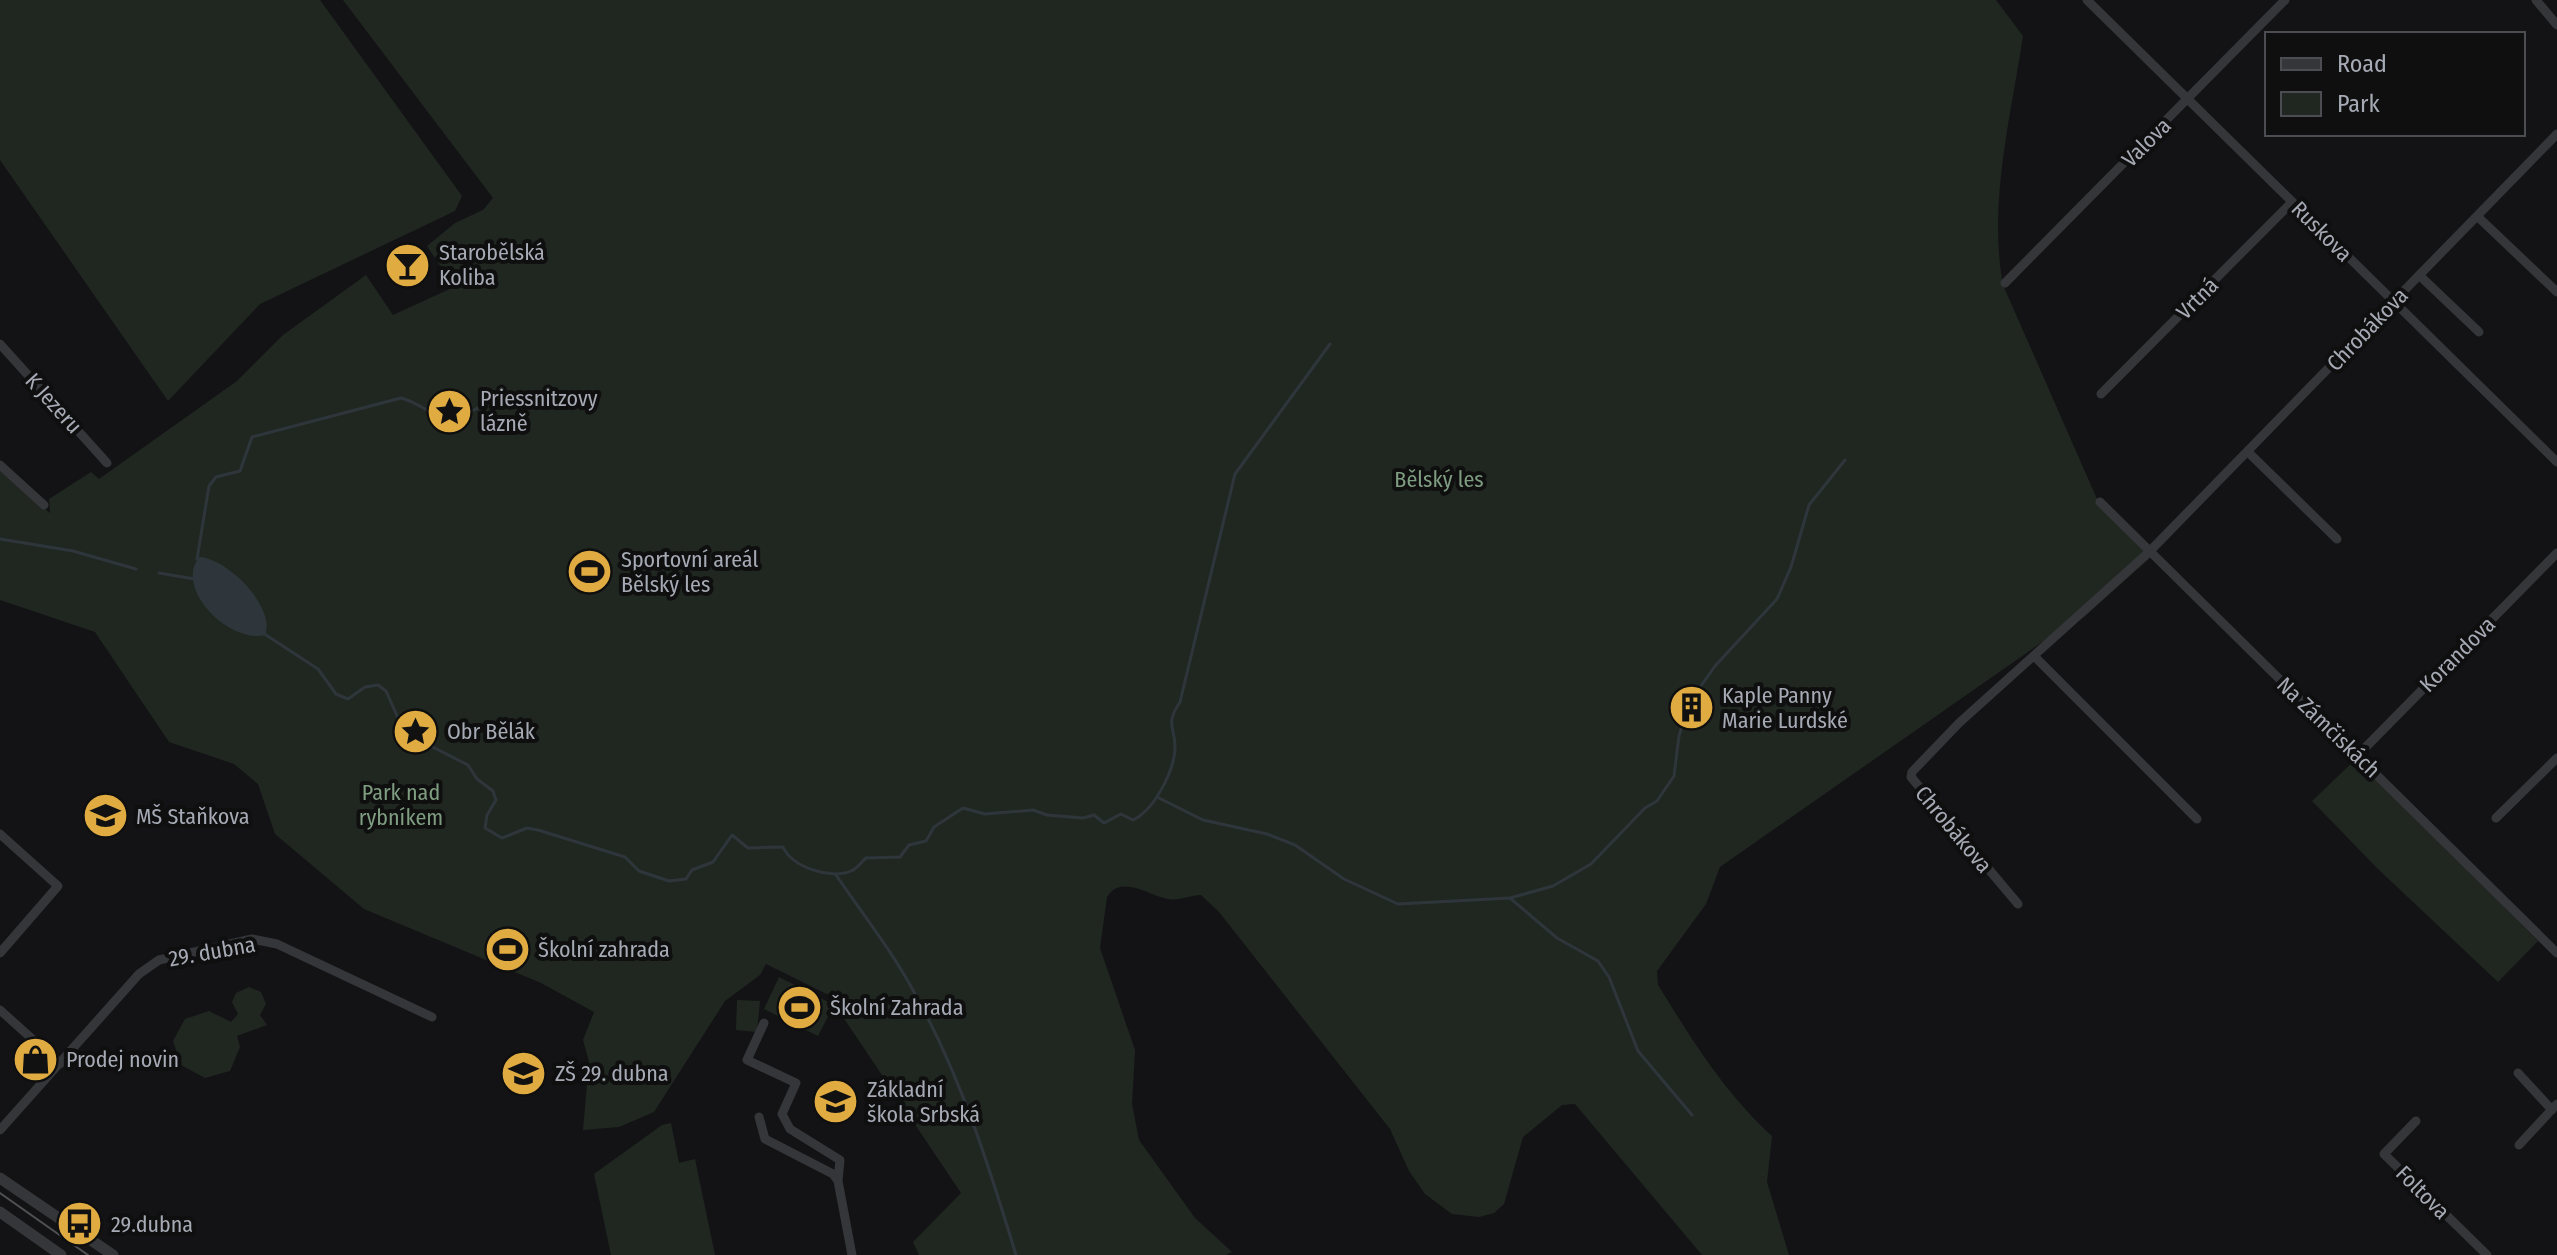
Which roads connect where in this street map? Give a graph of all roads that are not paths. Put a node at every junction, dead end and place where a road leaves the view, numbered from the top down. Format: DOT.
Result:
graph roads {
  1 [pos="2087,0"];
  2 [pos="2285,0"];
  3 [pos="2536,0"];
  4 [pos="2557,25"];
  5 [pos="2189,100"];
  6 [pos="2557,134"];
  7 [pos="2292,202"];
  8 [pos="2477,216"];
  9 [pos="2419,275"];
  10 [pos="2005,283"];
  11 [pos="2557,292"];
  12 [pos="2393,302"];
  13 [pos="2479,332"];
  14 [pos="0,344"];
  15 [pos="2101,394"];
  16 [pos="2248,452"];
  17 [pos="2557,462"];
  18 [pos="107,463"];
  19 [pos="0,465"];
  20 [pos="2100,502"];
  21 [pos="44,505"];
  22 [pos="2337,539"];
  23 [pos="2149,552"];
  24 [pos="2557,553"];
  25 [pos="2035,657"];
  26 [pos="2358,755"];
  27 [pos="2557,758"];
  28 [pos="2496,818"];
  29 [pos="2197,819"];
  30 [pos="0,834"];
  31 [pos="2018,904"];
  32 [pos="0,953"];
  33 [pos="2557,953"];
  34 [pos="0,1010"];
  35 [pos="432,1017"];
  36 [pos="764,1023"];
  37 [pos="60,1064"];
  38 [pos="2518,1073"];
  39 [pos="2554,1107"];
  40 [pos="759,1117"];
  41 [pos="2399,1119"];
  42 [pos="0,1130"];
  43 [pos="2519,1145"];
  44 [pos="0,1178"];
  45 [pos="838,1181"];
  46 [pos="0,1212"];
  47 [pos="61,1255"];
  48 [pos="113,1255"];
  49 [pos="852,1255"];
  50 [pos="2487,1255"];
  1 -- 5 [label="street, Ruskova"];
  2 -- 5 [label="street, Valova"];
  3 -- 4 [label="street"];
  5 -- 7 [label="street, Ruskova"];
  5 -- 10 [label="street, Valova"];
  6 -- 8 [label="street, Chrobákova"];
  7 -- 12 [label="street, Ruskova"];
  7 -- 15 [label="street, Vrtná"];
  8 -- 9 [label="street, Chrobákova"];
  8 -- 11 [label="street"];
  9 -- 12 [label="street, Chrobákova"];
  9 -- 13 [label="street, Chrobákova"];
  12 -- 16 [label="street, Chrobákova"];
  12 -- 17 [label="street, Ruskova"];
  14 -- 18 [label="street, K Jezeru"];
  16 -- 22 [label="street"];
  16 -- 23 [label="street, Chrobákova"];
  19 -- 21 [label="street"];
  20 -- 23 [label="street, Na Zámčiskách"];
  23 -- 25 [label="street, Chrobákova"];
  23 -- 26 [label="street, Na Zámčiskách"];
  24 -- 26 [label="street, Korandova"];
  25 -- 29 [label="street"];
  25 -- 31 [label="street, Chrobákova"];
  26 -- 33 [label="street, Na Zámčiskách"];
  27 -- 28 [label="street"];
  30 -- 32 [label="street"];
  34 -- 37 [label="street"];
  35 -- 37 [label="street, 29. dubna"];
  36 -- 45 [label="street"];
  37 -- 42 [label="street, 29. dubna"];
  38 -- 39 [label="street"];
  39 -- 43 [label="street"];
  40 -- 45 [label="street"];
  41 -- 50 [label="street, Foltova"];
  44 -- 48 [label="street"];
  45 -- 49 [label="street"];
  46 -- 47 [label="street"];
}
